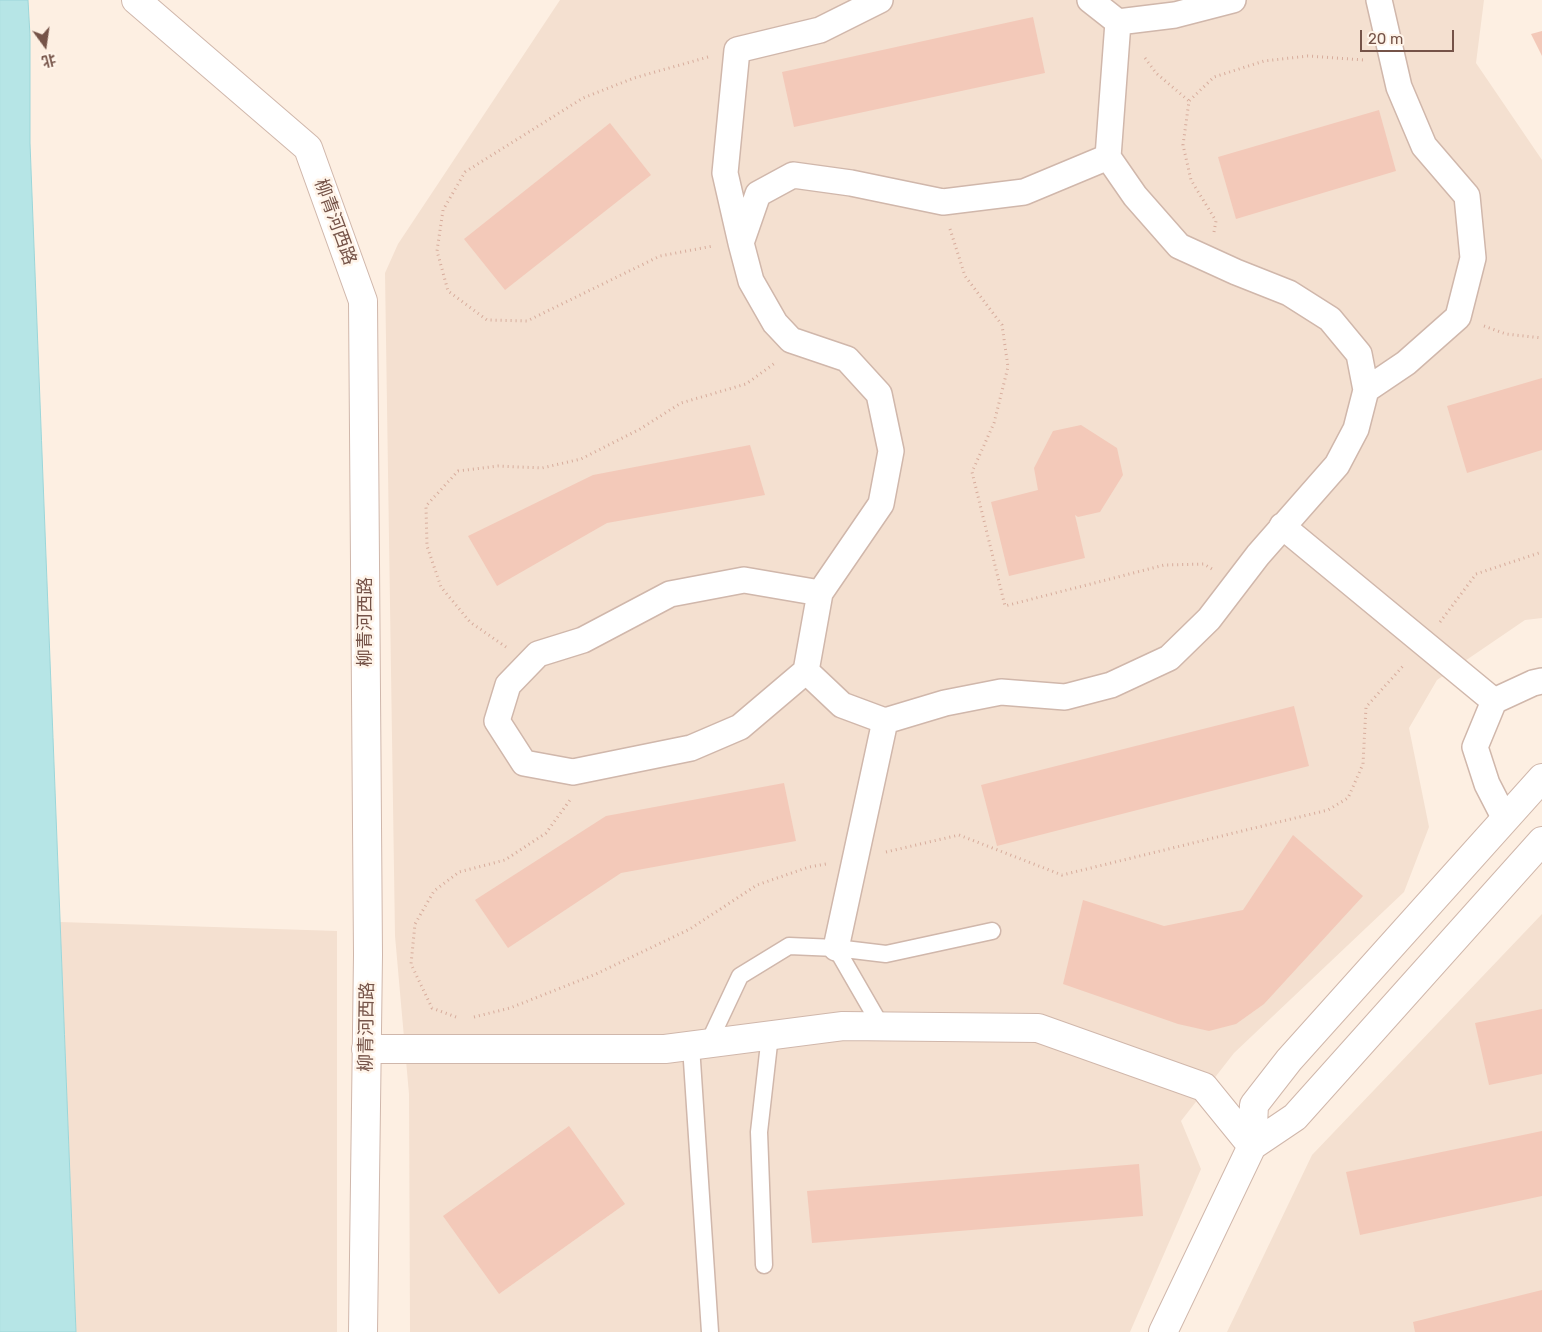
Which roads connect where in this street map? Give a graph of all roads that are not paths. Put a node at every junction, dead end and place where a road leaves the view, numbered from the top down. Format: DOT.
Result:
graph roads {
  1 [pos="136,0"];
  2 [pos="880,0"];
  3 [pos="1090,0"];
  4 [pos="1233,0"];
  5 [pos="1379,0"];
  6 [pos="1118,22"];
  7 [pos="1108,157"];
  8 [pos="741,243"];
  9 [pos="1366,390"];
  10 [pos="1282,526"];
  11 [pos="820,593"];
  12 [pos="806,671"];
  13 [pos="1542,681"];
  14 [pos="1494,701"];
  15 [pos="886,721"];
  16 [pos="1542,778"];
  17 [pos="1506,819"];
  18 [pos="1542,841"];
  19 [pos="992,931"];
  20 [pos="836,948"];
  21 [pos="881,1026"];
  22 [pos="770,1035"];
  23 [pos="699,1045"];
  24 [pos="366,1049"];
  25 [pos="1252,1146"];
  26 [pos="764,1265"];
  27 [pos="363,1332"];
  28 [pos="710,1332"];
  29 [pos="1163,1332"];
  1 -- 24 [label="street, 柳青河西路"];
  2 -- 8 [label="street"];
  3 -- 6 [label="street"];
  4 -- 6 [label="street"];
  5 -- 9 [label="street"];
  6 -- 7 [label="street"];
  7 -- 8 [label="street"];
  7 -- 9 [label="street"];
  8 -- 11 [label="street"];
  9 -- 10 [label="street"];
  10 -- 14 [label="street"];
  10 -- 15 [label="street"];
  11 -- 12 [label="street"];
  11 -- 12 [label="street"];
  12 -- 15 [label="street"];
  13 -- 14 [label="street"];
  14 -- 17 [label="street"];
  15 -- 20 [label="street"];
  16 -- 17 [label="street"];
  17 -- 25 [label="street"];
  18 -- 25 [label="street"];
  19 -- 20 [label="lane"];
  20 -- 21 [label="lane"];
  20 -- 23 [label="lane"];
  21 -- 22 [label="street"];
  21 -- 25 [label="street"];
  22 -- 23 [label="street"];
  22 -- 26 [label="lane"];
  23 -- 24 [label="street"];
  23 -- 28 [label="lane"];
  24 -- 27 [label="street, 柳青河西路"];
  25 -- 29 [label="street"];
}
